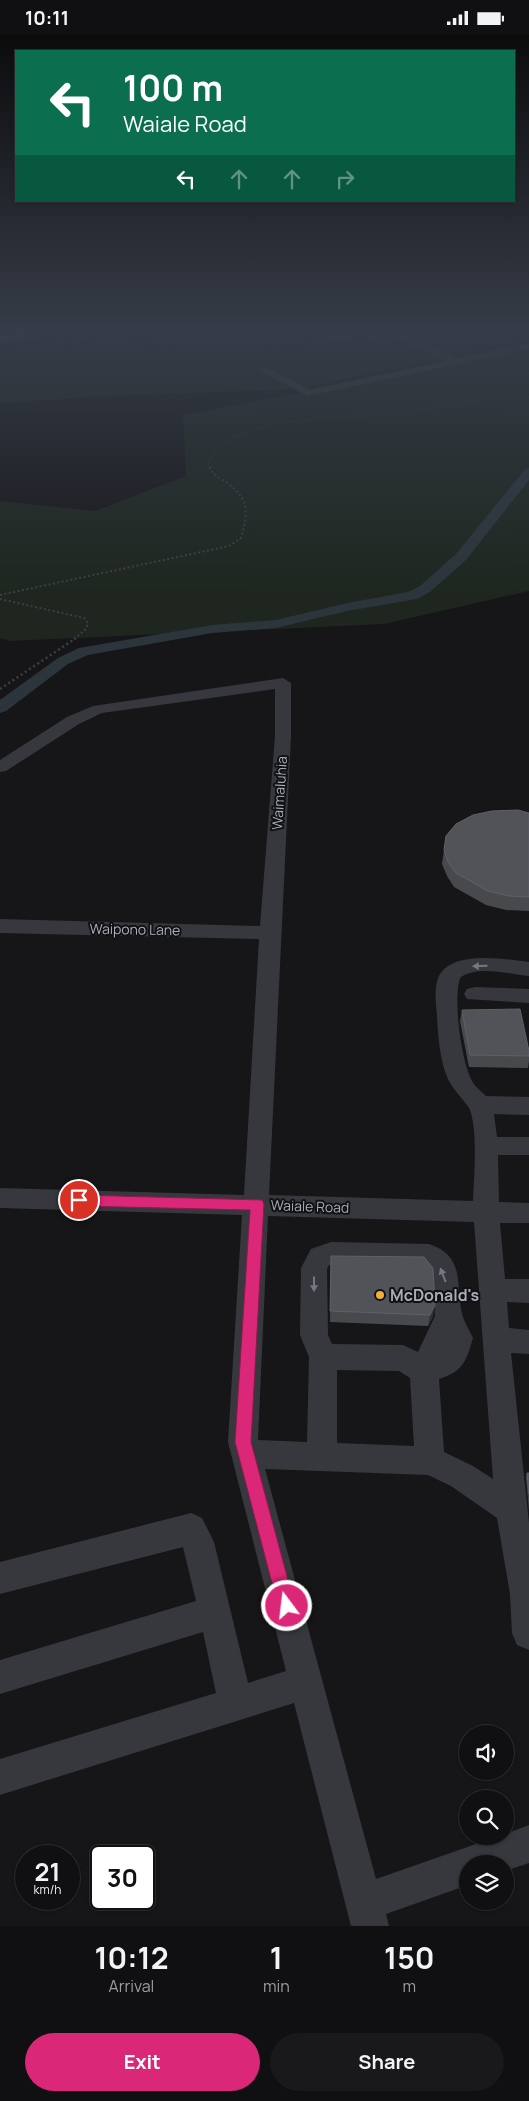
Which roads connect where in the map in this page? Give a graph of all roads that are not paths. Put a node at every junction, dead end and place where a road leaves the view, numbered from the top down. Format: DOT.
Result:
graph roads {
  1 [pos="0,767"];
  2 [pos="0,926"];
  3 [pos="270,933"];
  4 [pos="529,969"];
  5 [pos="474,994"];
  6 [pos="529,996"];
  7 [pos="481,1105"];
  8 [pos="529,1106"];
  9 [pos="486,1146"];
  10 [pos="529,1146"];
  11 [pos="0,1198"];
  12 [pos="257,1204"];
  13 [pos="486,1212"];
  14 [pos="529,1213"];
  15 [pos="493,1290"];
  16 [pos="529,1291"];
  17 [pos="496,1340"];
  18 [pos="529,1342"];
  19 [pos="323,1357"];
  20 [pos="424,1371"];
  21 [pos="246,1454"];
  22 [pos="322,1457"];
  23 [pos="430,1461"];
  24 [pos="511,1509"];
  25 [pos="0,1578"];
  26 [pos="527,1594"];
  27 [pos="214,1612"];
  28 [pos="529,1633"];
  29 [pos="0,1677"];
  30 [pos="307,1682"];
  31 [pos="236,1704"];
  32 [pos="0,1777"];
  33 [pos="529,1844"];
  34 [pos="498,1855"];
  35 [pos="459,1870"];
  36 [pos="367,1914"];
  1 -- 3 [label="street, Waimaluhia"];
  2 -- 3 [label="street, Waipono Lane"];
  3 -- 12 [label="street, Waimaluhia"];
  4 -- 7 [label="street, one-way"];
  5 -- 6 [label="street"];
  7 -- 8 [label="street"];
  7 -- 9 [label="street"];
  9 -- 10 [label="street"];
  9 -- 13 [label="street"];
  11 -- 12 [label="street, Waiale Road"];
  12 -- 13 [label="street, Waiale Road"];
  12 -- 21 [label="street, Waimaluhia"];
  13 -- 14 [label="street, Waiale Road"];
  13 -- 15 [label="street"];
  15 -- 16 [label="street"];
  15 -- 17 [label="street"];
  17 -- 18 [label="street"];
  17 -- 24 [label="street"];
  19 -- 20 [label="street"];
  20 -- 19 [label="street, one-way"];
  19 -- 22 [label="street"];
  20 -- 23 [label="street"];
  21 -- 22 [label="street"];
  21 -- 30 [label="street, Waimaluhia"];
  22 -- 23 [label="street"];
  23 -- 24 [label="street"];
  24 -- 26 [label="street"];
  25 -- 27 [label="street"];
  26 -- 28 [label="street"];
  27 -- 29 [label="street"];
  27 -- 31 [label="street"];
  30 -- 31 [label="street"];
  30 -- 36 [label="street, Waimaluhia"];
  31 -- 32 [label="street"];
  33 -- 34 [label="street"];
  35 -- 36 [label="street"];
}
